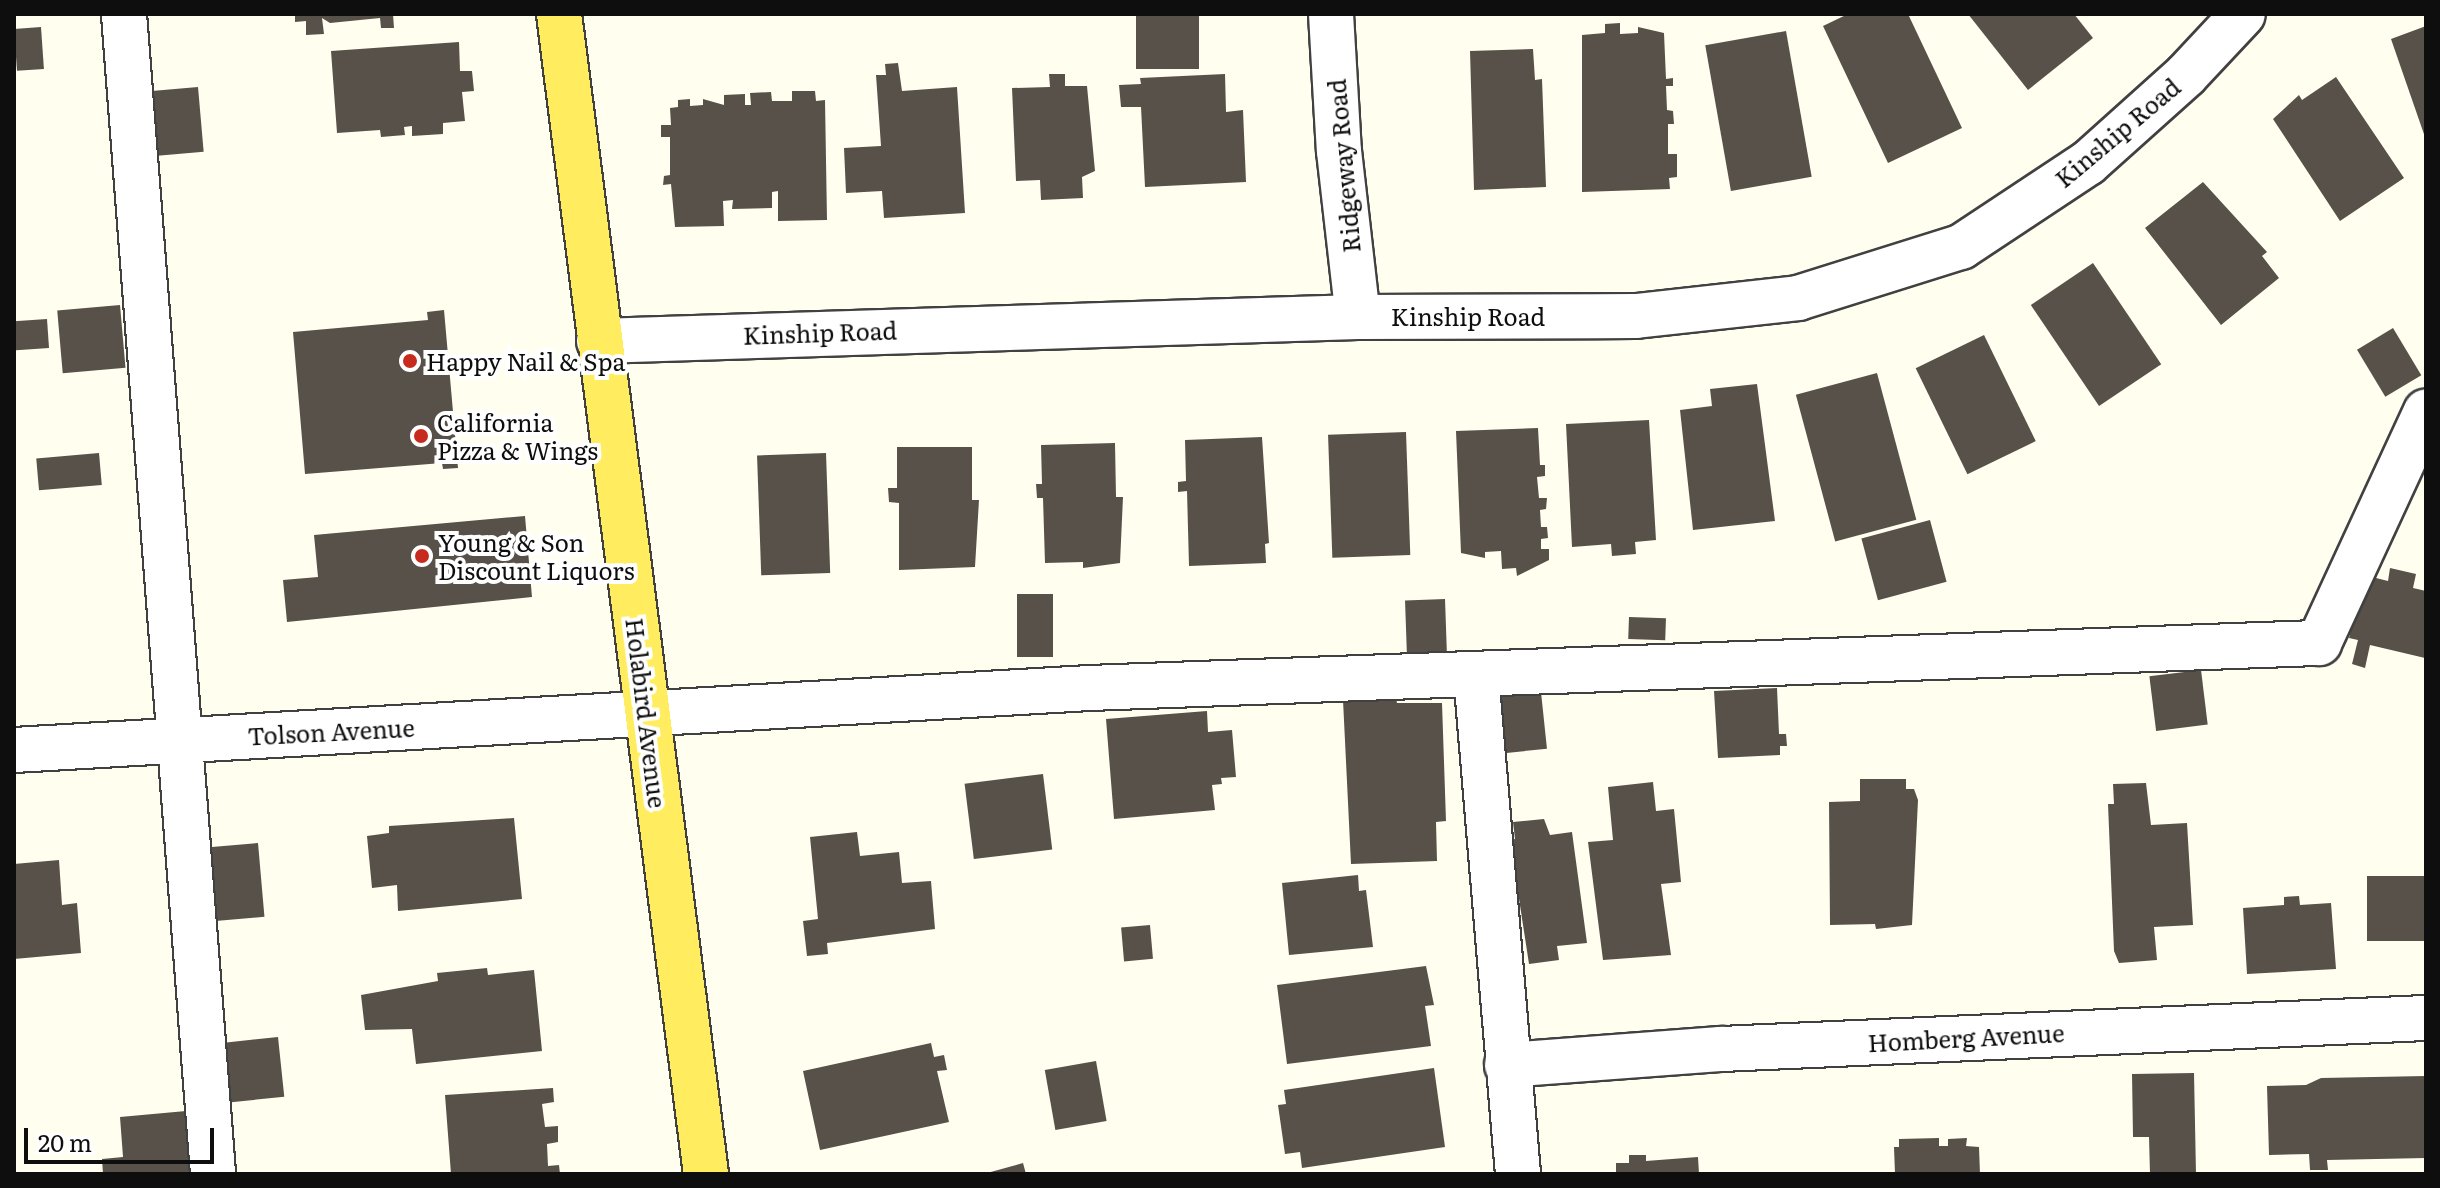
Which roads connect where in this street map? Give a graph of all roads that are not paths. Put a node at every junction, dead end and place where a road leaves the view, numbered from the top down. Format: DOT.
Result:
graph roads {
  1 [pos="124,14"];
  2 [pos="559,14"];
  3 [pos="1331,14"];
  4 [pos="2243,14"];
  5 [pos="1358,317"];
  6 [pos="599,341"];
  7 [pos="2426,411"];
  8 [pos="1476,674"];
  9 [pos="648,716"];
  10 [pos="181,738"];
  11 [pos="14,750"];
  12 [pos="2426,1018"];
  13 [pos="1507,1065"];
  14 [pos="213,1174"];
  15 [pos="706,1174"];
  16 [pos="1518,1174"];
  1 -- 10 [label="street"];
  2 -- 6 [label="main road, Holabird Avenue"];
  3 -- 5 [label="street, Ridgeway Road"];
  4 -- 5 [label="street, Kinship Road"];
  5 -- 6 [label="street, Kinship Road"];
  6 -- 9 [label="main road, Holabird Avenue"];
  7 -- 8 [label="street, Tolson Avenue"];
  8 -- 9 [label="street, Tolson Avenue"];
  8 -- 13 [label="street"];
  9 -- 10 [label="street, Tolson Avenue"];
  9 -- 15 [label="main road, Holabird Avenue"];
  10 -- 11 [label="street, Tolson Avenue"];
  10 -- 14 [label="street"];
  12 -- 13 [label="street, Homberg Avenue"];
  13 -- 16 [label="street"];
}
